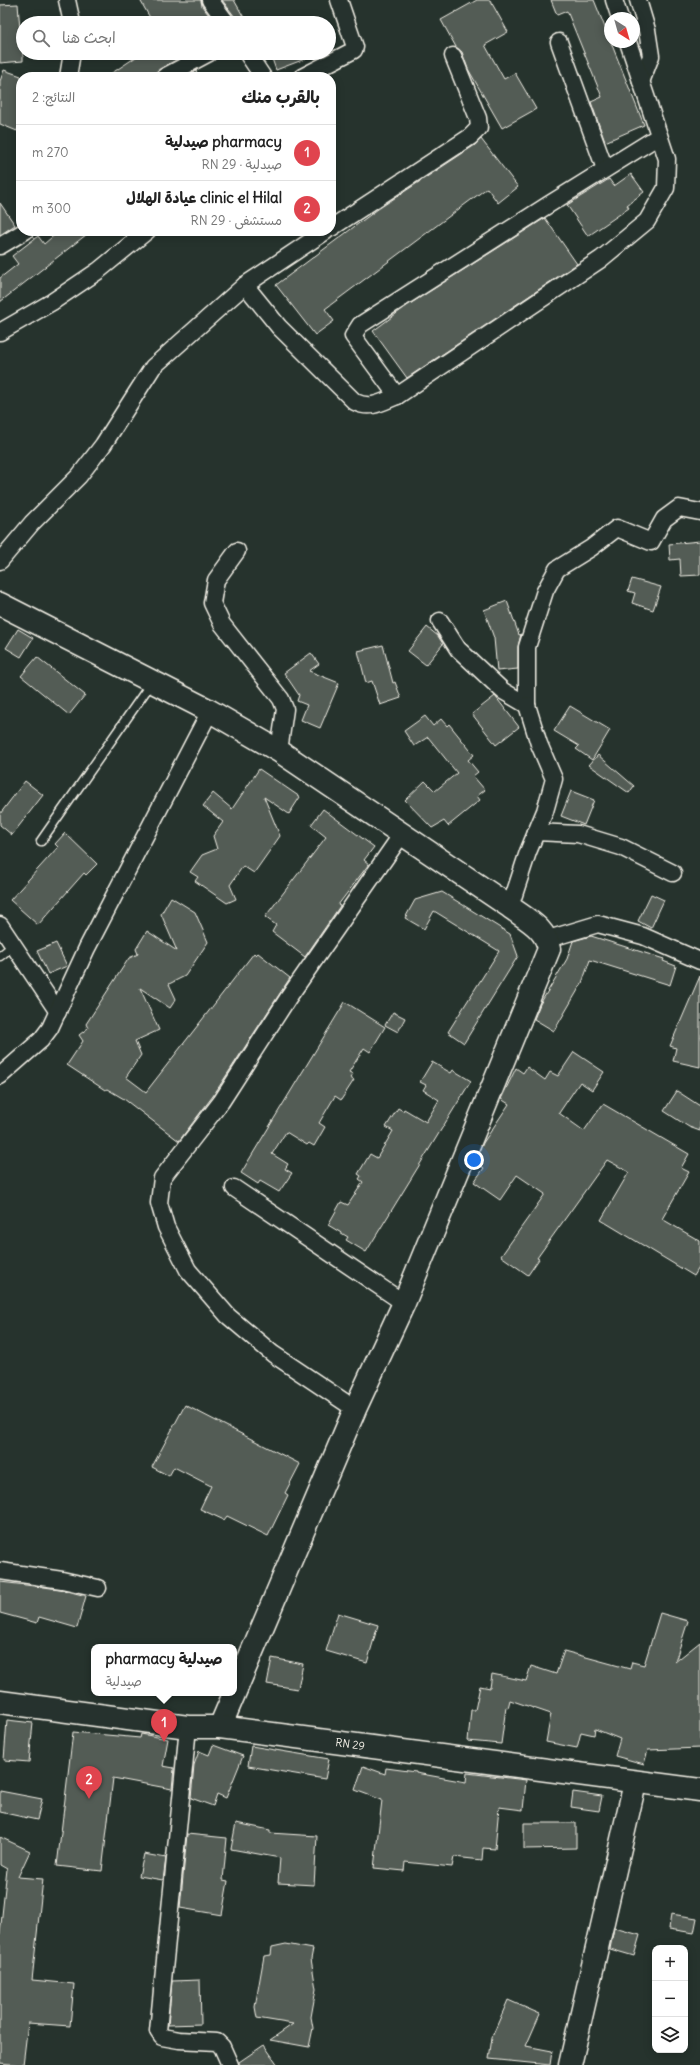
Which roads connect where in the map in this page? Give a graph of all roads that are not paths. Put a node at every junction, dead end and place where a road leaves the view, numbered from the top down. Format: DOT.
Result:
graph roads {
  1 [pos="67,0"];
  2 [pos="210,0"];
  3 [pos="339,0"];
  4 [pos="614,0"];
  5 [pos="638,0"];
  6 [pos="618,12"];
  7 [pos="70,16"];
  8 [pos="222,16"];
  9 [pos="559,42"];
  10 [pos="630,48"];
  11 [pos="453,56"];
  12 [pos="336,59"];
  13 [pos="71,60"];
  14 [pos="196,60"];
  15 [pos="252,60"];
  16 [pos="335,60"];
  17 [pos="69,72"];
  18 [pos="173,72"];
  19 [pos="260,72"];
  20 [pos="312,72"];
  21 [pos="641,82"];
  22 [pos="659,136"];
  23 [pos="605,169"];
  24 [pos="336,225"];
  25 [pos="17,236"];
  26 [pos="141,236"];
  27 [pos="318,236"];
  28 [pos="0,246"];
  29 [pos="245,285"];
  30 [pos="0,332"];
  31 [pos="398,396"];
  32 [pos="700,512"];
  33 [pos="237,551"];
  34 [pos="0,561"];
  35 [pos="0,604"];
  36 [pos="440,621"];
  37 [pos="152,681"];
  38 [pos="527,705"];
  39 [pos="210,710"];
  40 [pos="279,751"];
  41 [pos="536,832"];
  42 [pos="402,834"];
  43 [pos="41,841"];
  44 [pos="673,873"];
  45 [pos="510,907"];
  46 [pos="0,925"];
  47 [pos="548,939"];
  48 [pos="14,945"];
  49 [pos="0,956"];
  50 [pos="700,961"];
  51 [pos="58,1012"];
  52 [pos="0,1076"];
  53 [pos="234,1188"];
  54 [pos="404,1303"];
  55 [pos="355,1409"];
  56 [pos="0,1570"];
  57 [pos="98,1588"];
  58 [pos="237,1687"];
  59 [pos="233,1696"];
  60 [pos="0,1702"];
  61 [pos="220,1727"];
  62 [pos="188,1728"];
  63 [pos="636,1783"];
  64 [pos="700,1790"];
  65 [pos="230,2065"];
  66 [pos="570,2065"];
  1 -- 7 [label="street"];
  2 -- 8 [label="street"];
  3 -- 12 [label="street"];
  4 -- 6 [label="street"];
  5 -- 21 [label="street"];
  9 -- 23 [label="street"];
  10 -- 21 [label="street"];
  11 -- 24 [label="street"];
  13 -- 17 [label="street"];
  14 -- 18 [label="street"];
  15 -- 19 [label="street"];
  16 -- 20 [label="street"];
  21 -- 22 [label="street"];
  22 -- 23 [label="street"];
  22 -- 31 [label="street"];
  23 -- 31 [label="street"];
  25 -- 28 [label="street"];
  26 -- 30 [label="street"];
  27 -- 29 [label="street"];
  29 -- 31 [label="street"];
  29 -- 34 [label="street"];
  32 -- 38 [label="street"];
  33 -- 40 [label="street"];
  35 -- 37 [label="street"];
  36 -- 38 [label="street"];
  37 -- 39 [label="street"];
  37 -- 43 [label="lane"];
  38 -- 41 [label="street"];
  39 -- 40 [label="street"];
  39 -- 51 [label="street"];
  40 -- 42 [label="street"];
  41 -- 44 [label="street"];
  41 -- 45 [label="street"];
  42 -- 45 [label="street"];
  42 -- 55 [label="street"];
  45 -- 47 [label="street"];
  46 -- 48 [label="street"];
  47 -- 50 [label="street"];
  47 -- 54 [label="street"];
  48 -- 49 [label="lane"];
  48 -- 51 [label="street"];
  51 -- 52 [label="street"];
  53 -- 54 [label="street"];
  54 -- 55 [label="street"];
  55 -- 58 [label="street"];
  56 -- 57 [label="street"];
  59 -- 61 [label="street"];
  60 -- 62 [label="street, RN 29 / RN 29"];
  61 -- 62 [label="street, RN 29 / RN 29"];
  61 -- 63 [label="street, RN 29 / RN 29"];
  62 -- 65 [label="street"];
  63 -- 64 [label="street, RN 29 / RN 29"];
  63 -- 66 [label="street"];
}
